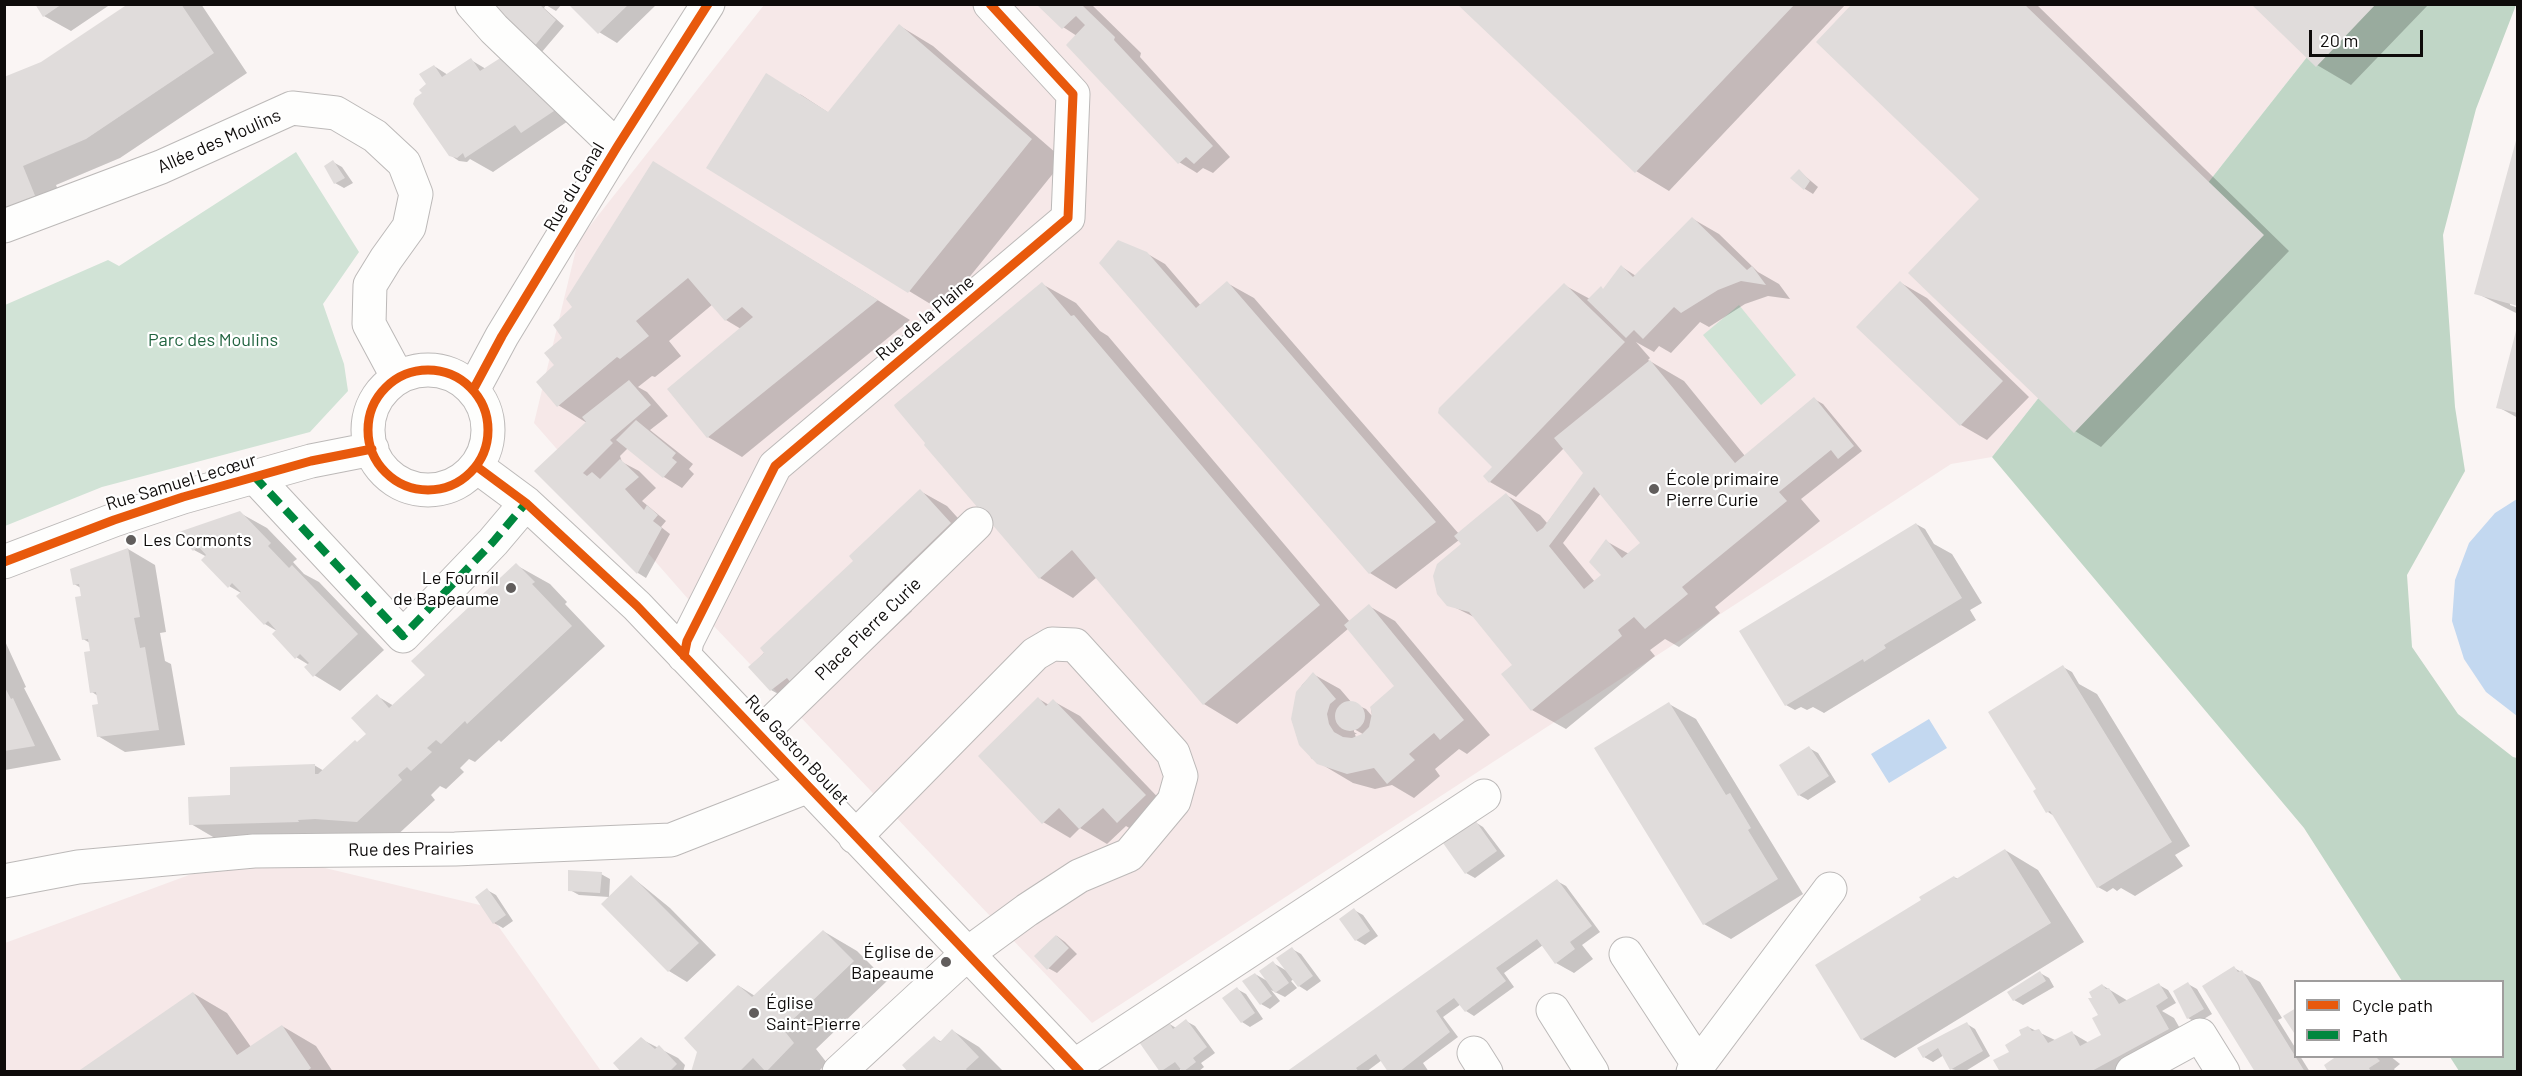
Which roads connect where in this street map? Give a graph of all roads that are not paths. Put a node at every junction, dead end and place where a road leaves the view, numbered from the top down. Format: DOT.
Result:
graph roads {
  1 [pos="472,4"];
  2 [pos="708,4"];
  3 [pos="990,4"];
  4 [pos="617,147"];
  5 [pos="4,226"];
  6 [pos="398,378"];
  7 [pos="473,390"];
  8 [pos="372,449"];
  9 [pos="476,466"];
  10 [pos="254,476"];
  11 [pos="526,503"];
  12 [pos="976,524"];
  13 [pos="4,562"];
  14 [pos="684,656"];
  15 [pos="760,734"];
  16 [pos="810,786"];
  17 [pos="1484,796"];
  18 [pos="855,837"];
  19 [pos="4,881"];
  20 [pos="1830,890"];
  21 [pos="967,954"];
  22 [pos="1626,954"];
  23 [pos="1553,1010"];
  24 [pos="1696,1068"];
  25 [pos="1077,1069"];
  26 [pos="839,1071"];
  27 [pos="1592,1071"];
  28 [pos="2132,1071"];
  29 [pos="2223,1071"];
  1 -- 4 [label="street"];
  2 -- 4 [label="street, Rue du Canal"];
  3 -- 14 [label="street, Rue de la Plaine"];
  4 -- 7 [label="street, Rue du Canal"];
  5 -- 6 [label="street, Allée des Moulins"];
  6 -- 7 [label="street"];
  6 -- 8 [label="street"];
  7 -- 9 [label="street"];
  8 -- 9 [label="street"];
  8 -- 10 [label="street, Rue Samuel Lecœur"];
  9 -- 11 [label="street, Rue Gaston Boulet"];
  10 -- 11 [label="street"];
  10 -- 13 [label="street, Rue Samuel Lecœur"];
  11 -- 14 [label="street, Rue Gaston Boulet"];
  12 -- 15 [label="street, Place Pierre Curie"];
  14 -- 15 [label="street, Rue Gaston Boulet"];
  15 -- 16 [label="street, Rue Gaston Boulet"];
  16 -- 18 [label="street, Rue Gaston Boulet"];
  16 -- 19 [label="street, Rue des Prairies"];
  17 -- 25 [label="street"];
  18 -- 21 [label="street, Rue Gaston Boulet"];
  18 -- 21 [label="street"];
  20 -- 24 [label="street"];
  21 -- 25 [label="street, Rue Gaston Boulet"];
  21 -- 26 [label="street"];
  22 -- 24 [label="street"];
  23 -- 27 [label="street"];
  28 -- 29 [label="street"];
}
